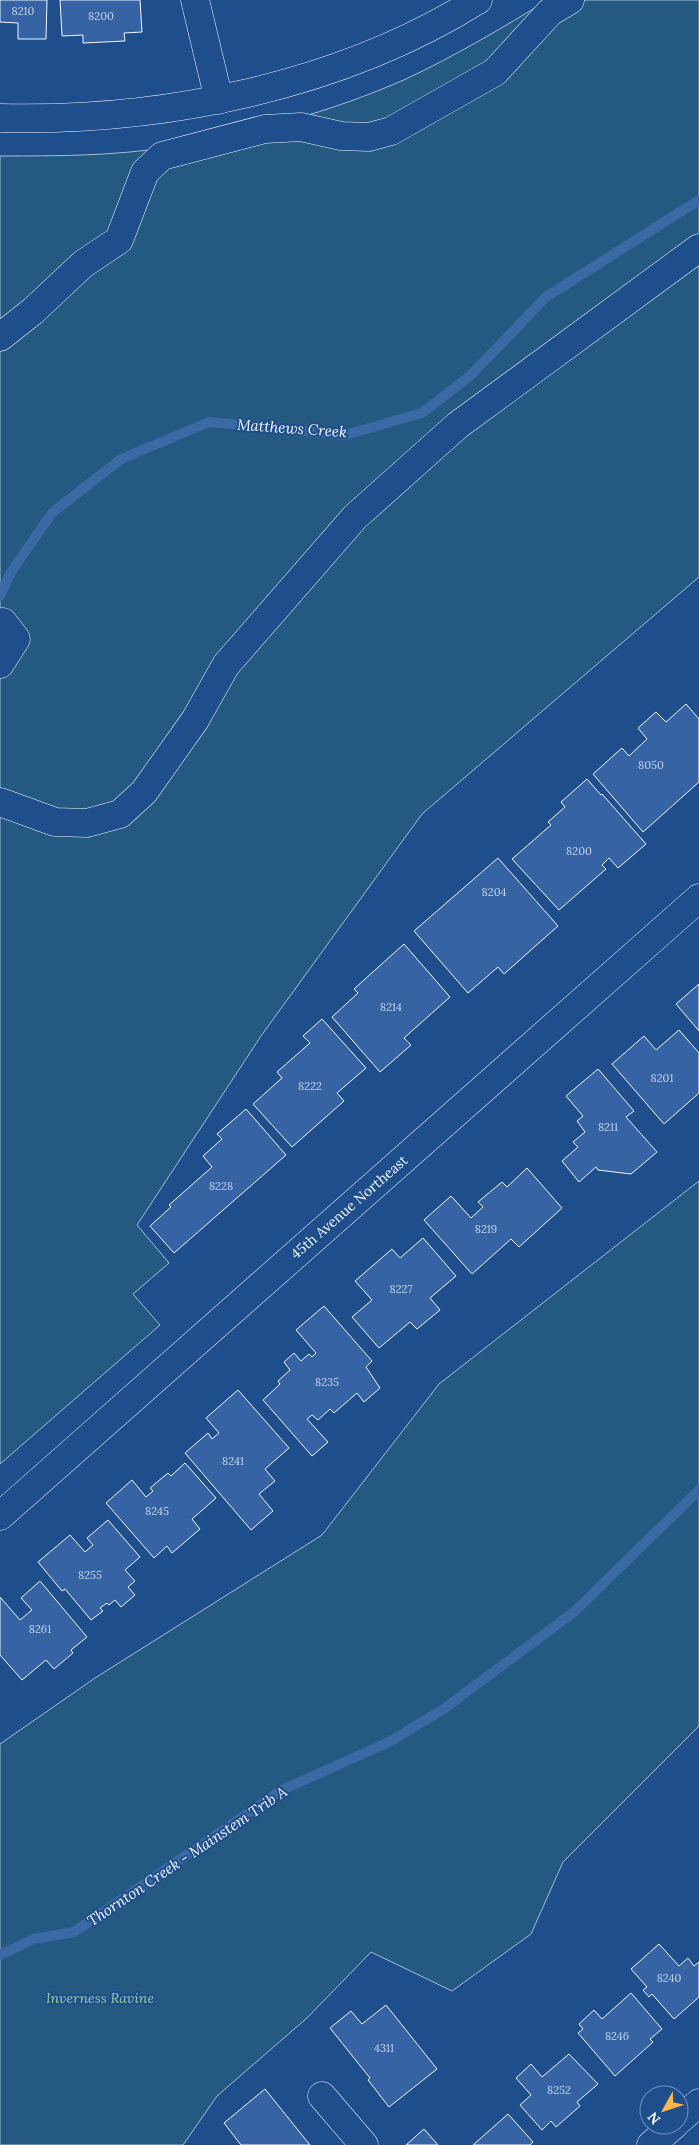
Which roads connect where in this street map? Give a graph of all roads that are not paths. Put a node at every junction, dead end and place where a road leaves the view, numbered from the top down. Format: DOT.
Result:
graph roads {
  1 [pos="196,0"];
  2 [pos="478,0"];
  3 [pos="570,0"];
  4 [pos="219,100"];
  5 [pos="0,118"];
  6 [pos="699,248"];
  7 [pos="0,336"];
  8 [pos="2,623"];
  9 [pos="0,664"];
  10 [pos="0,802"];
  11 [pos="699,898"];
  12 [pos="0,1516"];
  13 [pos="322,2096"];
  14 [pos="699,2103"];
  15 [pos="689,2112"];
  16 [pos="662,2135"];
  17 [pos="364,2145"];
  18 [pos="651,2145"];
  1 -- 4 [label="street"];
  2 -- 4 [label="street"];
  3 -- 7 [label="street"];
  4 -- 5 [label="street"];
  6 -- 10 [label="street"];
  8 -- 9 [label="street"];
  11 -- 12 [label="street, 45th Avenue Northeast"];
  13 -- 17 [label="street"];
  14 -- 15 [label="street"];
  16 -- 18 [label="street"];
}
